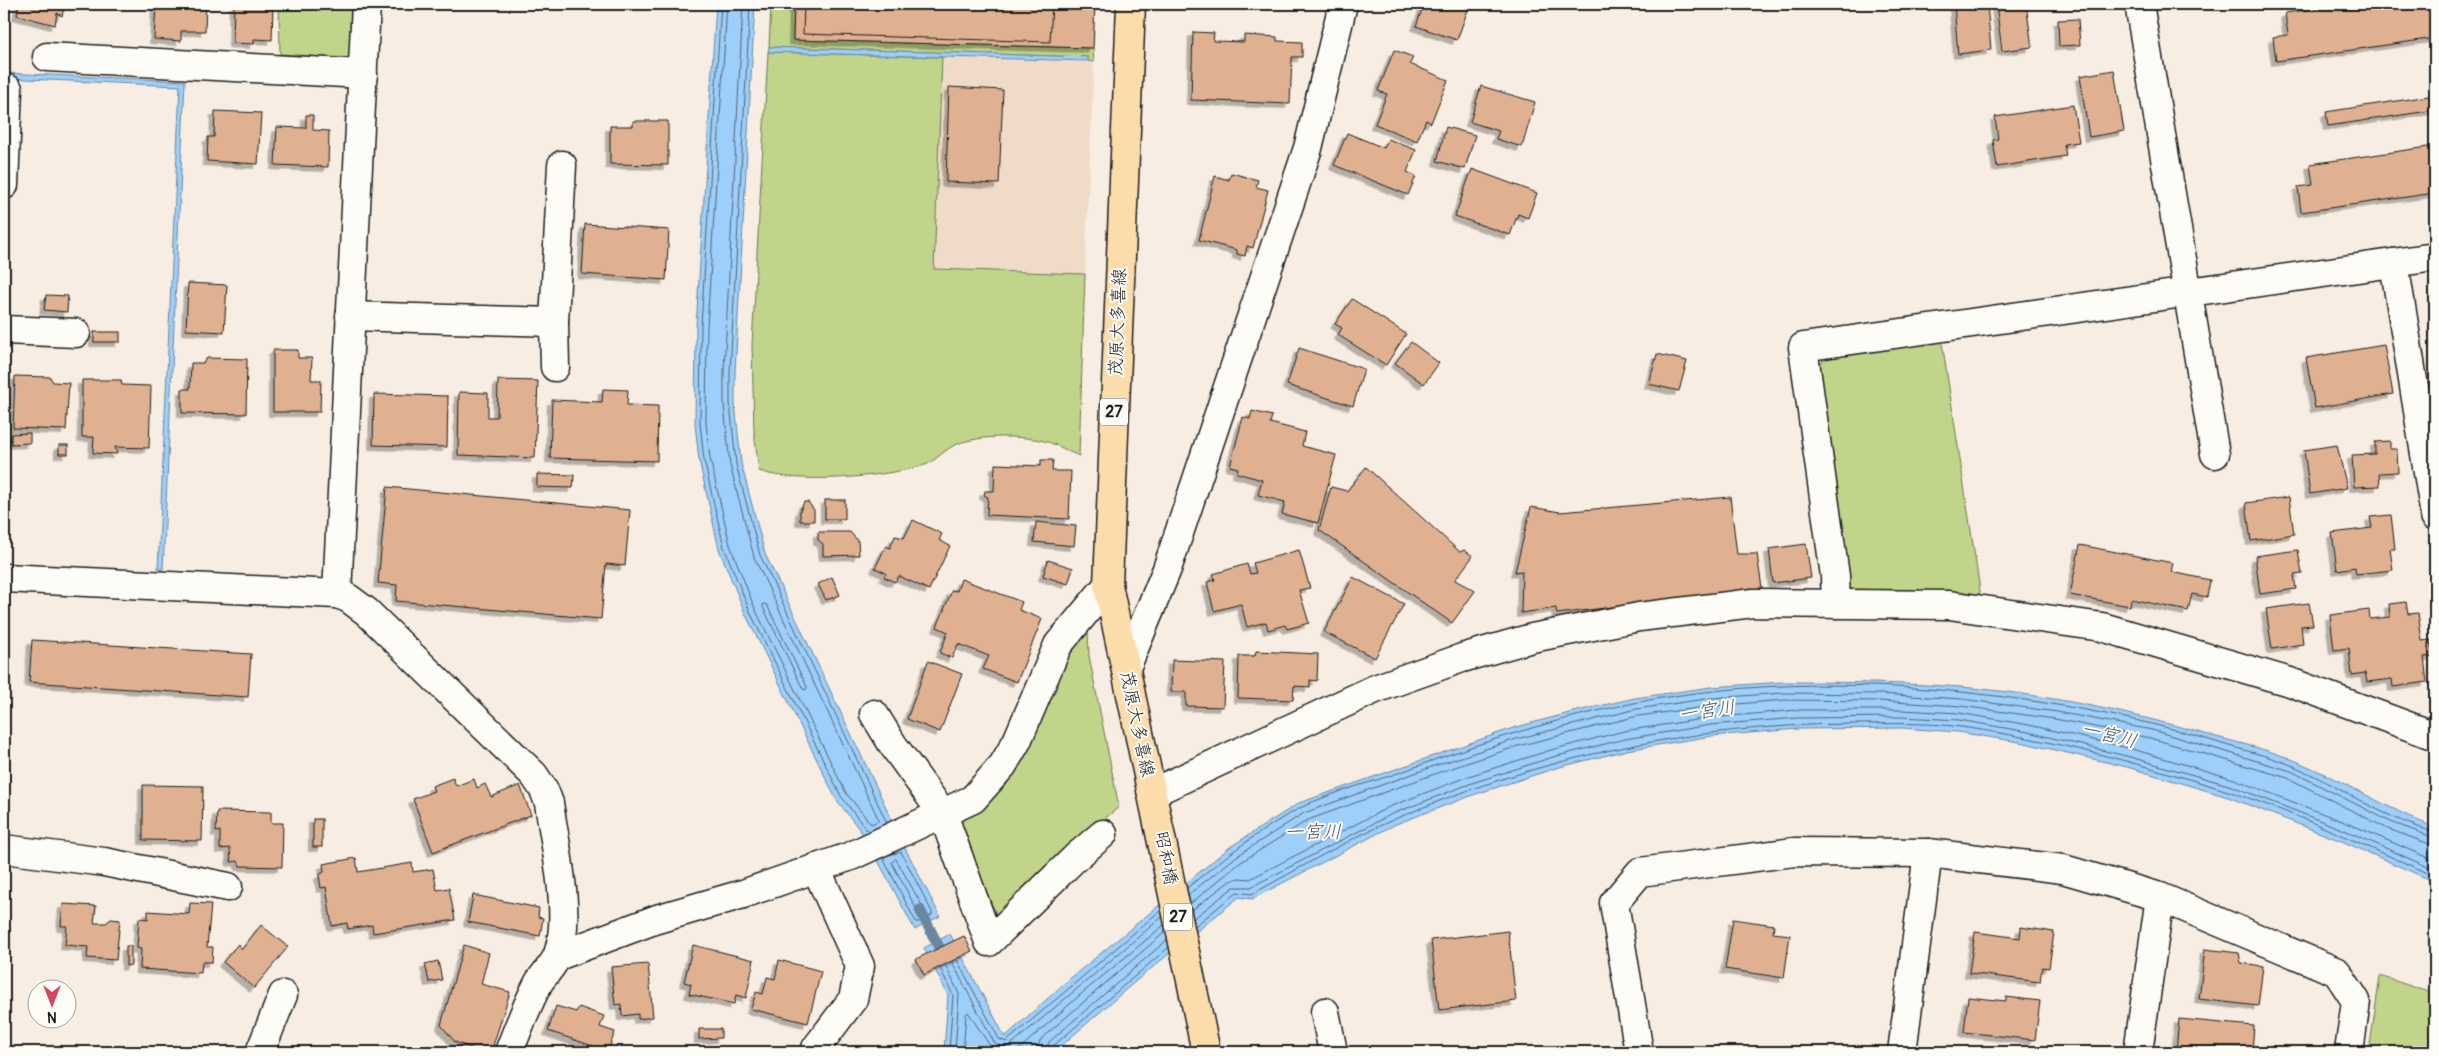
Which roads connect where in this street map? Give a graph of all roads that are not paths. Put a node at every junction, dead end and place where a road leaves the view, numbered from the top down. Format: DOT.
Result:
graph roads {
  1 [pos="366,4"];
  2 [pos="1131,4"];
  3 [pos="1344,4"];
  4 [pos="2139,4"];
  5 [pos="47,57"];
  6 [pos="363,74"];
  7 [pos="8,89"];
  8 [pos="562,165"];
  9 [pos="4,185"];
  10 [pos="2435,257"];
  11 [pos="2394,263"];
  12 [pos="2188,292"];
  13 [pos="350,316"];
  14 [pos="554,322"];
  15 [pos="4,330"];
  16 [pos="76,333"];
  17 [pos="555,367"];
  18 [pos="2215,454"];
  19 [pos="2434,499"];
  20 [pos="4,578"];
  21 [pos="1108,585"];
  22 [pos="337,594"];
  23 [pos="1836,604"];
  24 [pos="1126,668"];
  25 [pos="874,714"];
  26 [pos="2435,736"];
  27 [pos="1154,804"];
  28 [pos="943,814"];
  29 [pos="1103,834"];
  30 [pos="4,849"];
  31 [pos="1928,853"];
  32 [pos="816,868"];
  33 [pos="228,887"];
  34 [pos="2160,897"];
  35 [pos="558,956"];
  36 [pos="283,995"];
  37 [pos="1325,1012"];
  38 [pos="816,1048"];
  39 [pos="260,1052"];
  40 [pos="509,1052"];
  41 [pos="1206,1052"];
  42 [pos="1333,1052"];
  43 [pos="1639,1052"];
  44 [pos="1902,1052"];
  45 [pos="2138,1052"];
  46 [pos="2349,1052"];
  1 -- 6 [label="street"];
  2 -- 21 [label="main road, 茂原大多喜線 / 27"];
  3 -- 24 [label="street"];
  4 -- 12 [label="street"];
  5 -- 6 [label="street"];
  6 -- 13 [label="street"];
  7 -- 9 [label="street"];
  8 -- 14 [label="street"];
  10 -- 11 [label="street"];
  11 -- 12 [label="street"];
  11 -- 19 [label="street"];
  12 -- 18 [label="street"];
  12 -- 23 [label="street"];
  13 -- 14 [label="street"];
  13 -- 22 [label="street"];
  14 -- 17 [label="street"];
  15 -- 16 [label="street"];
  20 -- 22 [label="street"];
  21 -- 24 [label="main road, 茂原大多喜線 / 27"];
  21 -- 28 [label="street"];
  22 -- 35 [label="street"];
  23 -- 26 [label="street"];
  23 -- 27 [label="street"];
  24 -- 27 [label="main road, 茂原大多喜線 / 27"];
  25 -- 28 [label="street"];
  27 -- 41 [label="main road, 昭和橋 / 27"];
  28 -- 29 [label="street"];
  28 -- 32 [label="street"];
  30 -- 33 [label="street"];
  31 -- 34 [label="street"];
  31 -- 43 [label="street"];
  31 -- 44 [label="street"];
  32 -- 35 [label="street"];
  32 -- 38 [label="street"];
  34 -- 45 [label="street"];
  34 -- 46 [label="street"];
  35 -- 40 [label="street"];
  36 -- 39 [label="street"];
  37 -- 42 [label="street"];
}
